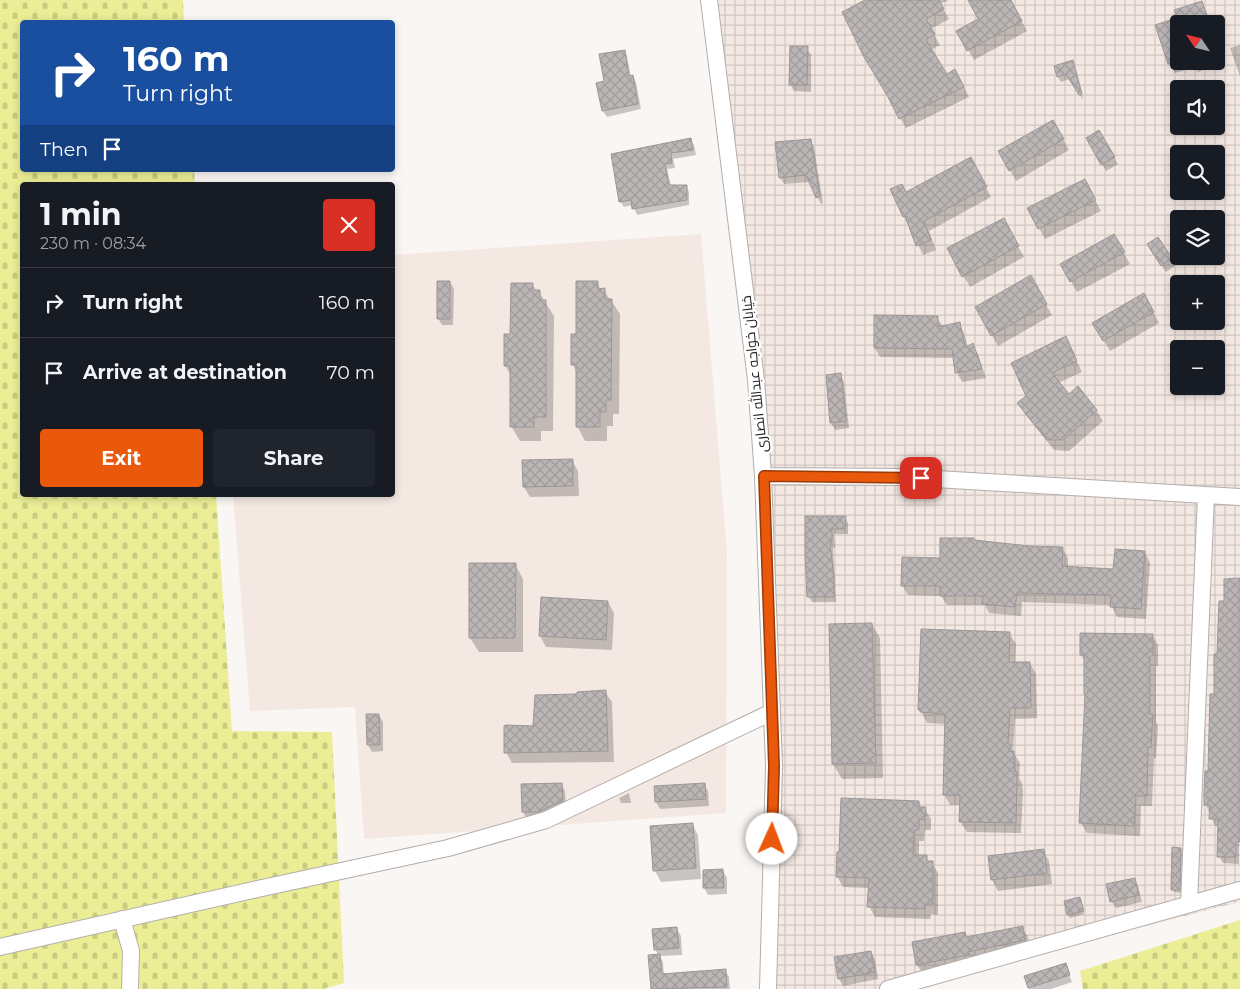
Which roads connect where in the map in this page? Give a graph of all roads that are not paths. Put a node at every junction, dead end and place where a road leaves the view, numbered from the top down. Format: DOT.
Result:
graph roads {
  1 [pos="709,0"];
  2 [pos="764,476"];
  3 [pos="1206,495"];
  4 [pos="1240,498"];
  5 [pos="772,712"];
  6 [pos="1240,890"];
  7 [pos="1189,904"];
  8 [pos="122,919"];
  9 [pos="0,946"];
  10 [pos="130,989"];
  11 [pos="768,989"];
  12 [pos="888,989"];
  1 -- 2 [label="street, خیابان خواجه عبدالله انصاری"];
  2 -- 3 [label="street"];
  2 -- 5 [label="street, خیابان خواجه عبدالله انصاری"];
  3 -- 4 [label="street"];
  3 -- 7 [label="street"];
  5 -- 8 [label="street"];
  5 -- 11 [label="street, خیابان خواجه عبدالله انصاری"];
  6 -- 7 [label="street"];
  7 -- 12 [label="street"];
  8 -- 9 [label="street"];
  8 -- 10 [label="street"];
}
